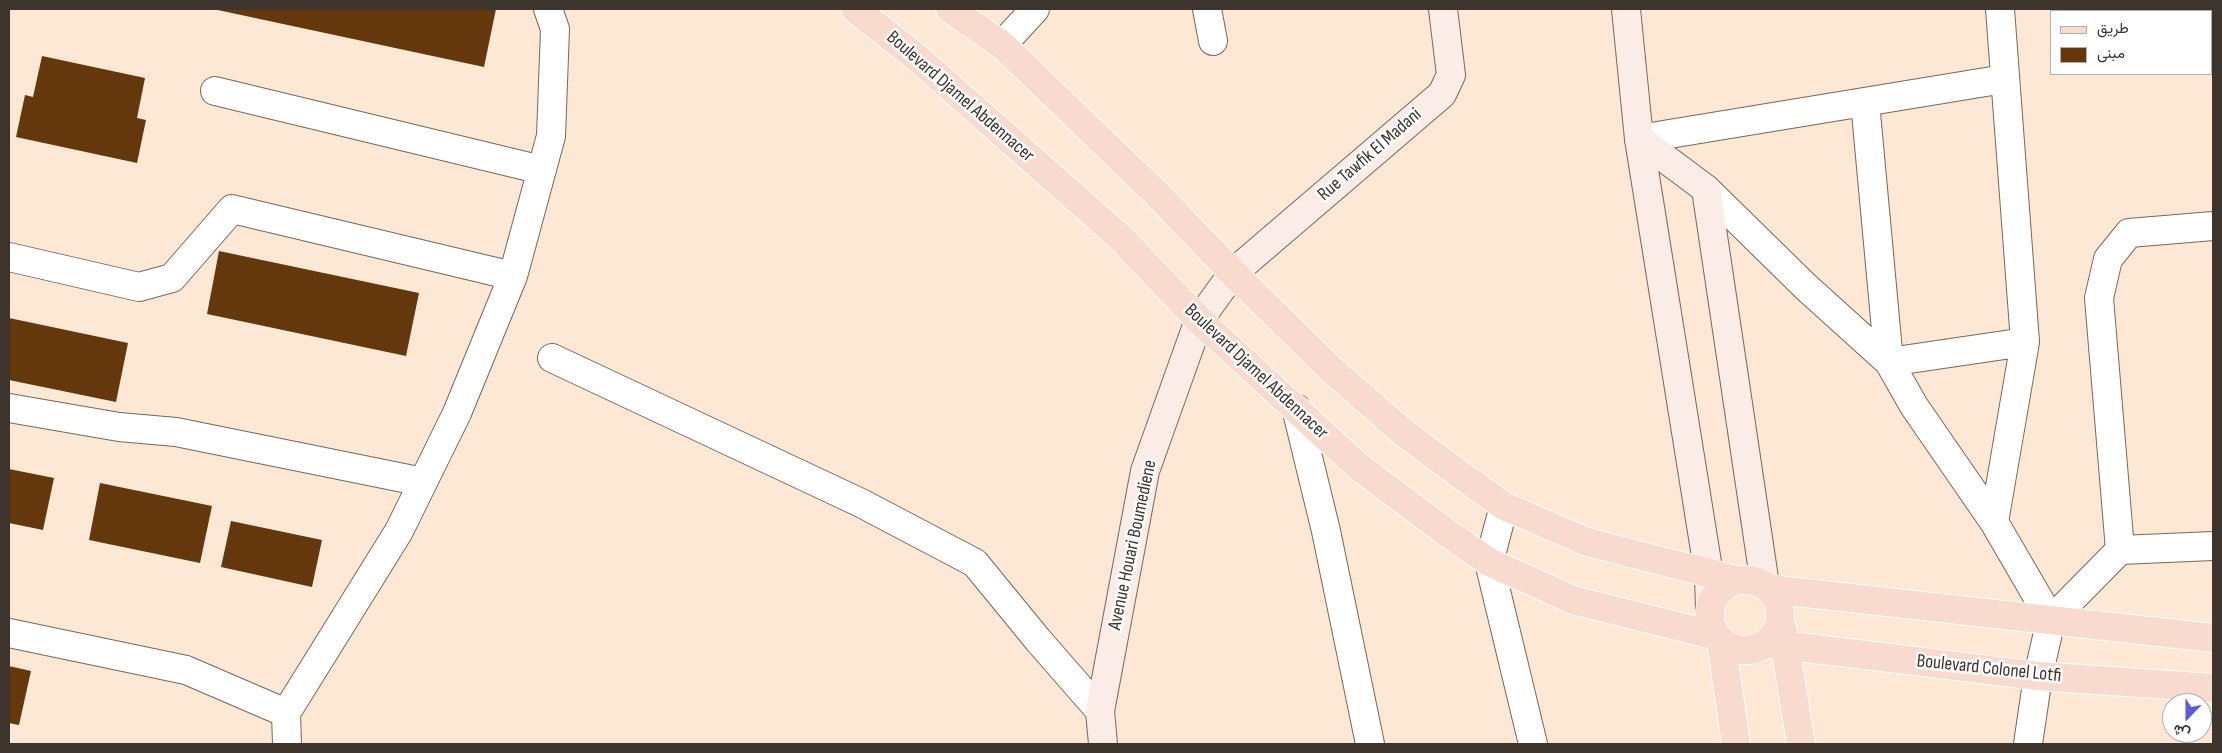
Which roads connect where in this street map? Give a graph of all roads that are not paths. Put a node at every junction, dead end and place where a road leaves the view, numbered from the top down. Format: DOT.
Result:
graph roads {
  1 [pos="548,9"];
  2 [pos="855,9"];
  3 [pos="950,9"];
  4 [pos="1036,9"];
  5 [pos="1206,9"];
  6 [pos="1443,9"];
  7 [pos="1626,9"];
  8 [pos="2000,9"];
  9 [pos="1213,41"];
  10 [pos="1002,45"];
  11 [pos="2004,79"];
  12 [pos="215,91"];
  13 [pos="1865,102"];
  14 [pos="1639,139"];
  15 [pos="542,170"];
  16 [pos="1706,189"];
  17 [pos="2213,226"];
  18 [pos="9,257"];
  19 [pos="1232,273"];
  20 [pos="513,276"];
  21 [pos="1198,320"];
  22 [pos="2025,342"];
  23 [pos="552,358"];
  24 [pos="1889,362"];
  25 [pos="9,408"];
  26 [pos="1296,408"];
  27 [pos="423,482"];
  28 [pos="1504,506"];
  29 [pos="1994,522"];
  30 [pos="2213,546"];
  31 [pos="2120,550"];
  32 [pos="1489,562"];
  33 [pos="1709,575"];
  34 [pos="1736,580"];
  35 [pos="1771,595"];
  36 [pos="1710,610"];
  37 [pos="2051,620"];
  38 [pos="9,633"];
  39 [pos="2213,638"];
  40 [pos="1719,639"];
  41 [pos="1775,644"];
  42 [pos="2038,676"];
  43 [pos="2213,688"];
  44 [pos="1100,711"];
  45 [pos="286,713"];
  46 [pos="288,744"];
  47 [pos="1103,744"];
  48 [pos="1370,744"];
  49 [pos="1533,744"];
  50 [pos="1736,744"];
  51 [pos="1800,744"];
  52 [pos="2028,744"];
  1 -- 15 [label="street"];
  2 -- 21 [label="main road, Boulevard Djamel Abdennacer"];
  3 -- 10 [label="main road"];
  4 -- 10 [label="street"];
  5 -- 9 [label="street"];
  6 -- 19 [label="main road, Rue Tawfik El Madani"];
  7 -- 14 [label="main road"];
  8 -- 11 [label="street"];
  10 -- 19 [label="main road"];
  11 -- 13 [label="street"];
  11 -- 22 [label="street"];
  12 -- 15 [label="street"];
  13 -- 14 [label="street"];
  13 -- 24 [label="street"];
  14 -- 16 [label="main road"];
  14 -- 33 [label="main road"];
  15 -- 20 [label="street"];
  16 -- 24 [label="street"];
  16 -- 35 [label="main road"];
  17 -- 31 [label="street"];
  18 -- 20 [label="street"];
  19 -- 21 [label="main road, Avenue Houari Boumediene"];
  19 -- 28 [label="main road"];
  20 -- 27 [label="street"];
  21 -- 26 [label="main road, Boulevard Djamel Abdennacer"];
  21 -- 44 [label="main road, Avenue Houari Boumediene"];
  22 -- 24 [label="street"];
  22 -- 29 [label="street"];
  23 -- 44 [label="street"];
  24 -- 29 [label="street"];
  25 -- 27 [label="street"];
  26 -- 32 [label="main road, Boulevard Djamel Abdennacer"];
  26 -- 48 [label="street"];
  27 -- 45 [label="street"];
  28 -- 32 [label="street"];
  28 -- 33 [label="main road"];
  29 -- 37 [label="street"];
  30 -- 31 [label="street"];
  31 -- 37 [label="street"];
  32 -- 40 [label="main road, Boulevard Djamel Abdennacer"];
  32 -- 49 [label="street"];
  33 -- 34 [label="main road"];
  33 -- 36 [label="main road"];
  34 -- 35 [label="main road"];
  34 -- 36 [label="main road"];
  35 -- 37 [label="main road"];
  35 -- 41 [label="main road"];
  36 -- 40 [label="main road"];
  37 -- 39 [label="main road"];
  37 -- 42 [label="street"];
  38 -- 45 [label="street"];
  40 -- 41 [label="main road"];
  40 -- 50 [label="main road"];
  41 -- 42 [label="main road, Boulevard Colonel Lotfi"];
  41 -- 51 [label="main road"];
  42 -- 43 [label="main road, Boulevard Colonel Lotfi"];
  42 -- 52 [label="street"];
  44 -- 47 [label="main road, Avenue Houari Boumediene"];
  45 -- 46 [label="street"];
}
